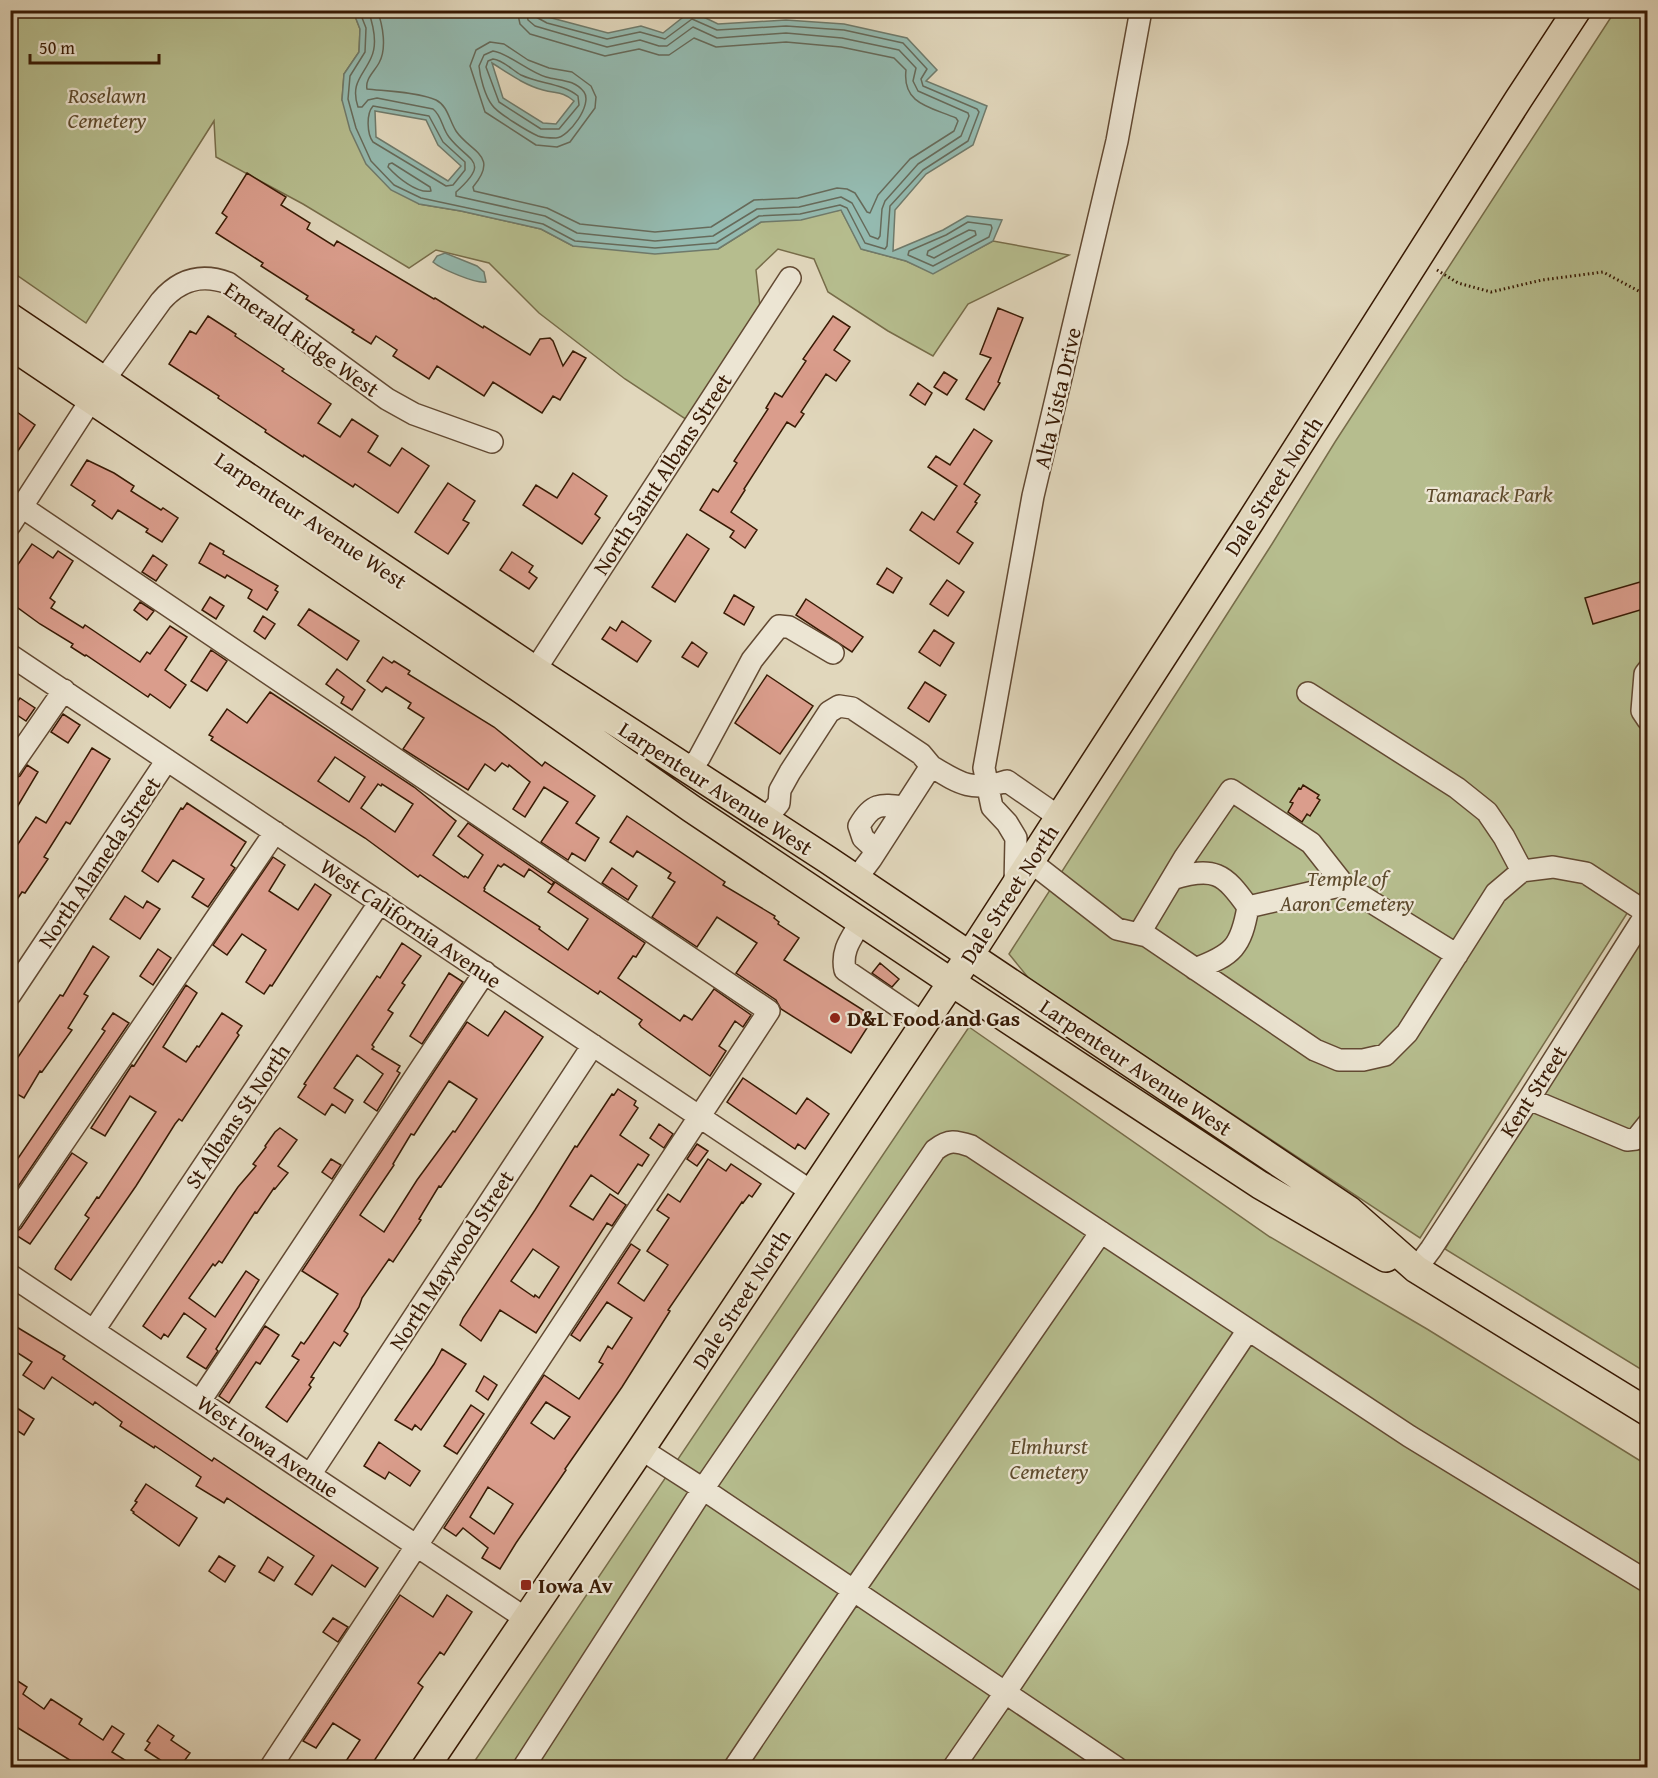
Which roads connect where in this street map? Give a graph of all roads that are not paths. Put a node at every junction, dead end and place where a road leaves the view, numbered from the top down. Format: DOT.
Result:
graph roads {
  1 [pos="1141,10"];
  2 [pos="1577,10"];
  3 [pos="790,278"];
  4 [pos="10,317"];
  5 [pos="10,345"];
  6 [pos="97,390"];
  7 [pos="492,442"];
  8 [pos="22,507"];
  9 [pos="10,525"];
  10 [pos="833,653"];
  11 [pos="10,655"];
  12 [pos="535,670"];
  13 [pos="1647,670"];
  14 [pos="64,690"];
  15 [pos="1308,693"];
  16 [pos="1647,720"];
  17 [pos="167,760"];
  18 [pos="931,766"];
  19 [pos="10,768"];
  20 [pos="688,770"];
  21 [pos="989,787"];
  22 [pos="1059,817"];
  23 [pos="765,820"];
  24 [pos="275,832"];
  25 [pos="1030,862"];
  26 [pos="1522,871"];
  27 [pos="856,879"];
  28 [pos="1172,879"];
  29 [pos="1344,885"];
  30 [pos="1015,886"];
  31 [pos="380,902"];
  32 [pos="1248,907"];
  33 [pos="1647,912"];
  34 [pos="861,922"];
  35 [pos="1139,934"];
  36 [pos="1457,955"];
  37 [pos="969,956"];
  38 [pos="1195,969"];
  39 [pos="485,972"];
  40 [pos="951,982"];
  41 [pos="10,995"];
  42 [pos="923,1023"];
  43 [pos="593,1045"];
  44 [pos="1529,1099"];
  45 [pos="700,1116"];
  46 [pos="1647,1124"];
  47 [pos="812,1192"];
  48 [pos="10,1221"];
  49 [pos="1101,1232"];
  50 [pos="1416,1269"];
  51 [pos="10,1275"];
  52 [pos="1248,1329"];
  53 [pos="94,1330"];
  54 [pos="200,1401"];
  55 [pos="1647,1412"];
  56 [pos="641,1449"];
  57 [pos="310,1475"];
  58 [pos="703,1489"];
  59 [pos="415,1544"];
  60 [pos="1647,1582"];
  61 [pos="853,1591"];
  62 [pos="525,1618"];
  63 [pos="1005,1693"];
  64 [pos="270,1767"];
  65 [pos="425,1767"];
  66 [pos="523,1767"];
  67 [pos="734,1767"];
  68 [pos="953,1767"];
  69 [pos="1117,1767"];
  1 -- 21 [label="street, Alta Vista Drive"];
  2 -- 22 [label="main road, Dale Street North"];
  3 -- 12 [label="street, North Saint Albans Street"];
  4 -- 6 [label="main road, Larpenteur Avenue West"];
  5 -- 6 [label="main road, Larpenteur Avenue West"];
  6 -- 7 [label="street, Emerald Ridge West"];
  6 -- 8 [label="street, Emerald Ridge West"];
  6 -- 12 [label="main road, Larpenteur Avenue West"];
  6 -- 34 [label="main road, Larpenteur Avenue West"];
  8 -- 9 [label="street, Emerald Ridge West"];
  8 -- 45 [label="street"];
  10 -- 20 [label="street"];
  11 -- 14 [label="street, West California Avenue"];
  12 -- 20 [label="main road, Larpenteur Avenue West"];
  13 -- 16 [label="street"];
  14 -- 17 [label="street, West California Avenue"];
  14 -- 19 [label="street"];
  15 -- 26 [label="street"];
  17 -- 24 [label="street, West California Avenue"];
  17 -- 41 [label="street, North Alameda Street"];
  18 -- 21 [label="street"];
  18 -- 23 [label="street"];
  18 -- 27 [label="street"];
  20 -- 23 [label="main road, Larpenteur Avenue West"];
  21 -- 22 [label="street"];
  21 -- 30 [label="street, Alta Vista Drive"];
  22 -- 25 [label="main road, Dale Street North"];
  23 -- 27 [label="main road, Larpenteur Avenue West"];
  24 -- 31 [label="street, West California Avenue"];
  24 -- 48 [label="street"];
  25 -- 30 [label="main road, Dale Street North"];
  25 -- 35 [label="street"];
  26 -- 33 [label="street"];
  26 -- 36 [label="street"];
  27 -- 37 [label="main road, Larpenteur Avenue West"];
  28 -- 29 [label="street"];
  28 -- 32 [label="street"];
  28 -- 35 [label="street"];
  29 -- 32 [label="street"];
  29 -- 36 [label="street"];
  30 -- 37 [label="main road, Dale Street North"];
  31 -- 39 [label="street, West California Avenue"];
  31 -- 53 [label="street, St Albans St North"];
  32 -- 38 [label="street"];
  33 -- 44 [label="street, Kent Street"];
  34 -- 40 [label="main road, Larpenteur Avenue West"];
  34 -- 42 [label="street"];
  35 -- 38 [label="street"];
  36 -- 38 [label="street"];
  37 -- 40 [label="main road, Dale Street North"];
  37 -- 50 [label="main road, Larpenteur Avenue West"];
  39 -- 43 [label="street, West California Avenue"];
  39 -- 54 [label="street"];
  40 -- 42 [label="main road, Dale Street North"];
  40 -- 50 [label="main road, Larpenteur Avenue West"];
  42 -- 47 [label="main road, Dale Street North"];
  43 -- 45 [label="street, West California Avenue"];
  43 -- 57 [label="street, North Maywood Street"];
  44 -- 46 [label="street"];
  44 -- 50 [label="street, Kent Street"];
  45 -- 47 [label="street, West California Avenue"];
  45 -- 59 [label="street"];
  47 -- 56 [label="main road, Dale Street North"];
  49 -- 52 [label="street"];
  49 -- 58 [label="street"];
  49 -- 61 [label="street"];
  50 -- 55 [label="main road, Larpenteur Avenue West"];
  51 -- 53 [label="street, West Iowa Avenue"];
  52 -- 60 [label="street"];
  52 -- 63 [label="street"];
  53 -- 54 [label="street, West Iowa Avenue"];
  54 -- 57 [label="street, West Iowa Avenue"];
  56 -- 58 [label="street"];
  56 -- 62 [label="main road, Dale Street North"];
  57 -- 59 [label="street, West Iowa Avenue"];
  58 -- 61 [label="street"];
  58 -- 66 [label="street"];
  59 -- 62 [label="street, West Iowa Avenue"];
  59 -- 64 [label="street"];
  61 -- 63 [label="street"];
  61 -- 67 [label="street"];
  62 -- 65 [label="main road, Dale Street North"];
  63 -- 68 [label="street"];
  63 -- 69 [label="street"];
}
